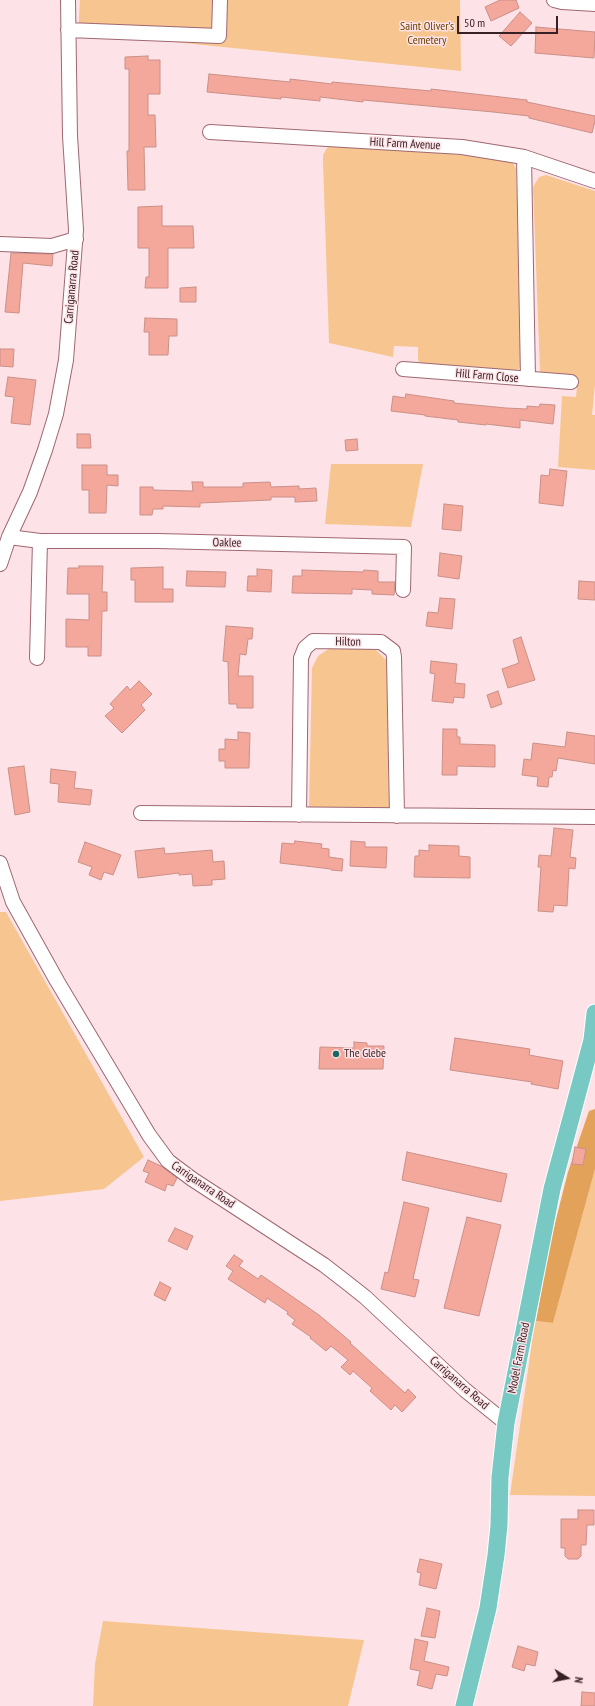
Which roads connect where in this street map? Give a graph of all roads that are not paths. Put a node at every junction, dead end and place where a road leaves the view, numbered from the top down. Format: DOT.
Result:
graph roads {
  1 [pos="68,0"];
  2 [pos="220,0"];
  3 [pos="554,0"];
  4 [pos="595,4"];
  5 [pos="68,30"];
  6 [pos="210,132"];
  7 [pos="524,157"];
  8 [pos="595,181"];
  9 [pos="76,239"];
  10 [pos="0,244"];
  11 [pos="403,369"];
  12 [pos="528,379"];
  13 [pos="571,382"];
  14 [pos="9,537"];
  15 [pos="40,541"];
  16 [pos="0,564"];
  17 [pos="403,590"];
  18 [pos="36,658"];
  19 [pos="141,813"];
  20 [pos="299,815"];
  21 [pos="397,816"];
  22 [pos="595,817"];
  23 [pos="0,863"];
  24 [pos="7,903"];
  25 [pos="595,1013"];
  26 [pos="506,1423"];
  27 [pos="464,1706"];
  1 -- 5 [label="street, Carriganarra Road"];
  2 -- 5 [label="street"];
  3 -- 4 [label="street"];
  5 -- 9 [label="street, Carriganarra Road"];
  6 -- 7 [label="street, Hill Farm Avenue"];
  7 -- 8 [label="street, Hill Farm Avenue"];
  7 -- 12 [label="street"];
  9 -- 10 [label="street"];
  9 -- 14 [label="street, Carriganarra Road"];
  11 -- 12 [label="street, Hill Farm Close"];
  12 -- 13 [label="street, Hill Farm Close"];
  14 -- 15 [label="street, Oaklee"];
  14 -- 16 [label="street, Carriganarra Road"];
  15 -- 17 [label="street, Oaklee"];
  15 -- 18 [label="street"];
  19 -- 20 [label="street"];
  20 -- 21 [label="street"];
  20 -- 21 [label="street, Hilton"];
  21 -- 22 [label="street"];
  23 -- 24 [label="street, Carriganarra Road"];
  24 -- 26 [label="street, Carriganarra Road"];
  25 -- 26 [label="main road, Model Farm Road"];
  26 -- 27 [label="main road, Model Farm Road"];
}
